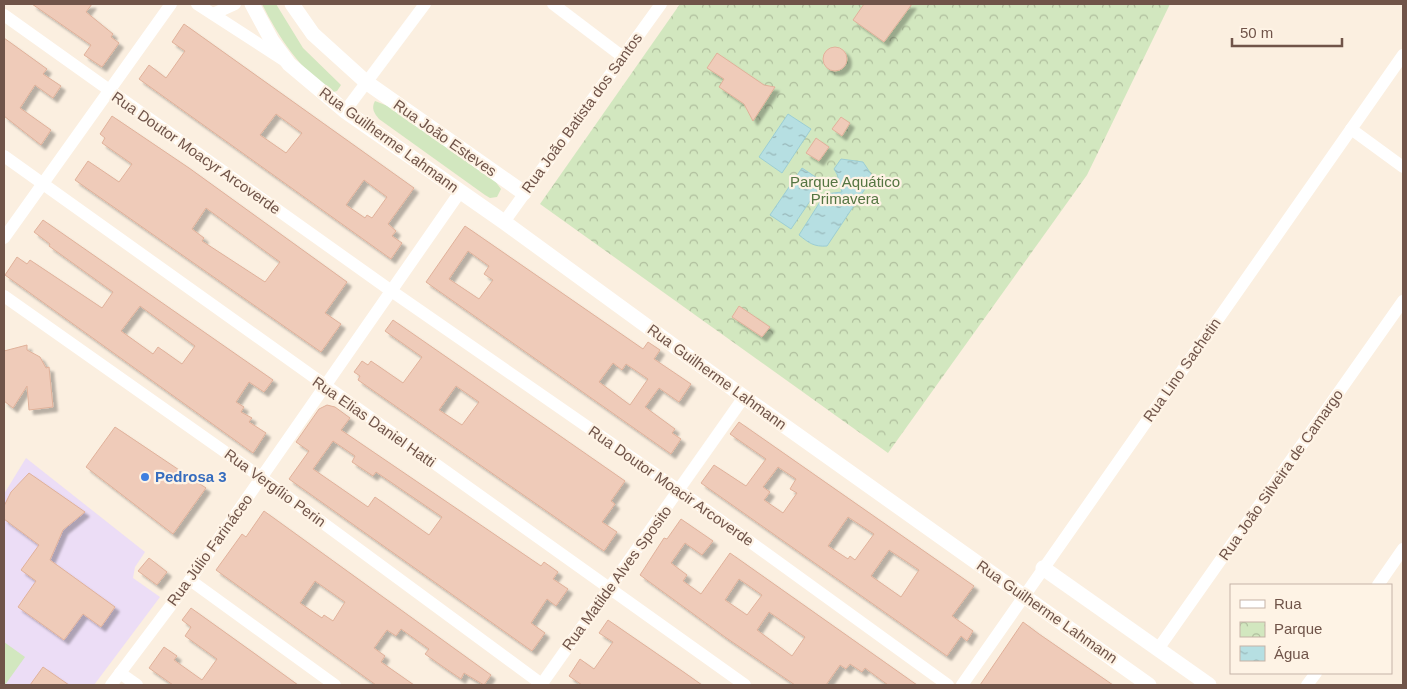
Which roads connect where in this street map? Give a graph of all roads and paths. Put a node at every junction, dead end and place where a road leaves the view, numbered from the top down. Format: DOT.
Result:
graph roads {
  1 [pos="171,4"];
  2 [pos="197,4"];
  3 [pos="235,4"];
  4 [pos="252,4"];
  5 [pos="292,4"];
  6 [pos="425,4"];
  7 [pos="553,4"];
  8 [pos="661,4"];
  9 [pos="213,14"];
  10 [pos="4,15"];
  11 [pos="1403,55"];
  12 [pos="623,57"];
  13 [pos="289,64"];
  14 [pos="366,82"];
  15 [pos="109,92"];
  16 [pos="345,111"];
  17 [pos="1351,129"];
  18 [pos="4,156"];
  19 [pos="1403,167"];
  20 [pos="42,184"];
  21 [pos="460,192"];
  22 [pos="524,193"];
  23 [pos="504,222"];
  24 [pos="4,238"];
  25 [pos="390,290"];
  26 [pos="4,296"];
  27 [pos="1403,301"];
  28 [pos="324,386"];
  29 [pos="744,397"];
  30 [pos="262,478"];
  31 [pos="680,491"];
  32 [pos="1403,549"];
  33 [pos="1043,568"];
  34 [pos="190,580"];
  35 [pos="1379,584"];
  36 [pos="609,588"];
  37 [pos="1024,596"];
  38 [pos="1158,649"];
  39 [pos="120,673"];
  40 [pos="1315,674"];
  41 [pos="111,685"];
  42 [pos="137,685"];
  43 [pos="335,685"];
  44 [pos="542,685"];
  45 [pos="745,685"];
  46 [pos="948,685"];
  47 [pos="962,685"];
  48 [pos="1149,685"];
  49 [pos="1209,685"];
  50 [pos="1307,685"];
  1 -- 15 [label="street"];
  2 -- 9 [label="street, Rua Guilherme Lahmann"];
  3 -- 9 [label="street"];
  4 -- 13 [label="street, Rua Guilherme Lahmann"];
  5 -- 14 [label="street, Rua João Esteves"];
  6 -- 14 [label="street"];
  7 -- 12 [label="street"];
  8 -- 12 [label="street, Rua João Batista dos Santos"];
  9 -- 13 [label="street, Rua Guilherme Lahmann"];
  10 -- 15 [label="street, Rua Doutor Moacyr Arcoverde"];
  11 -- 17 [label="street, Rua Lino Sachetin"];
  12 -- 22 [label="street, Rua João Batista dos Santos"];
  13 -- 16 [label="street, Rua Guilherme Lahmann"];
  14 -- 16 [label="street"];
  14 -- 22 [label="street, Rua João Esteves"];
  15 -- 20 [label="street"];
  15 -- 25 [label="street, Rua Doutor Moacyr Arcoverde"];
  16 -- 21 [label="street, Rua Guilherme Lahmann"];
  17 -- 19 [label="street"];
  17 -- 33 [label="street, Rua Lino Sachetin"];
  18 -- 20 [label="street, Rua Elias Daniel Hatti"];
  20 -- 24 [label="street"];
  20 -- 28 [label="street, Rua Elias Daniel Hatti"];
  21 -- 23 [label="street, Rua Guilherme Lahmann"];
  21 -- 25 [label="street, Rua Júlio Farináceo"];
  22 -- 23 [label="street, Rua João Batista dos Santos"];
  23 -- 29 [label="street, Rua Guilherme Lahmann"];
  25 -- 28 [label="street, Rua Júlio Farináceo"];
  25 -- 31 [label="street, Rua Doutor Moacir Arcoverde"];
  26 -- 30 [label="street, Rua Vergílio Perin"];
  27 -- 38 [label="street, Rua João Silveira de Camargo"];
  28 -- 30 [label="street, Rua Júlio Farináceo"];
  28 -- 36 [label="street, Rua Elias Daniel Hatti"];
  29 -- 31 [label="street, Rua Matilde Alves Sposito"];
  29 -- 37 [label="street, Rua Guilherme Lahmann"];
  30 -- 34 [label="street, Rua Júlio Farináceo"];
  30 -- 44 [label="street, Rua Vergílio Perin"];
  31 -- 36 [label="street, Rua Matilde Alves Sposito"];
  31 -- 46 [label="street, Rua Doutor Moacir Arcoverde"];
  32 -- 35 [label="street"];
  33 -- 37 [label="street, Rua Lino Sachetin"];
  33 -- 38 [label="street"];
  34 -- 39 [label="street, Rua Júlio Farináceo"];
  34 -- 43 [label="street"];
  36 -- 44 [label="street, Rua Matilde Alves Sposito"];
  36 -- 45 [label="street, Rua Elias Daniel Hatti"];
  37 -- 47 [label="street, Rua Lino Sachetin"];
  37 -- 48 [label="street, Rua Guilherme Lahmann"];
  38 -- 49 [label="street"];
  39 -- 41 [label="street, Rua Júlio Farináceo"];
  39 -- 42 [label="street"];
  40 -- 50 [label="street"];
}
